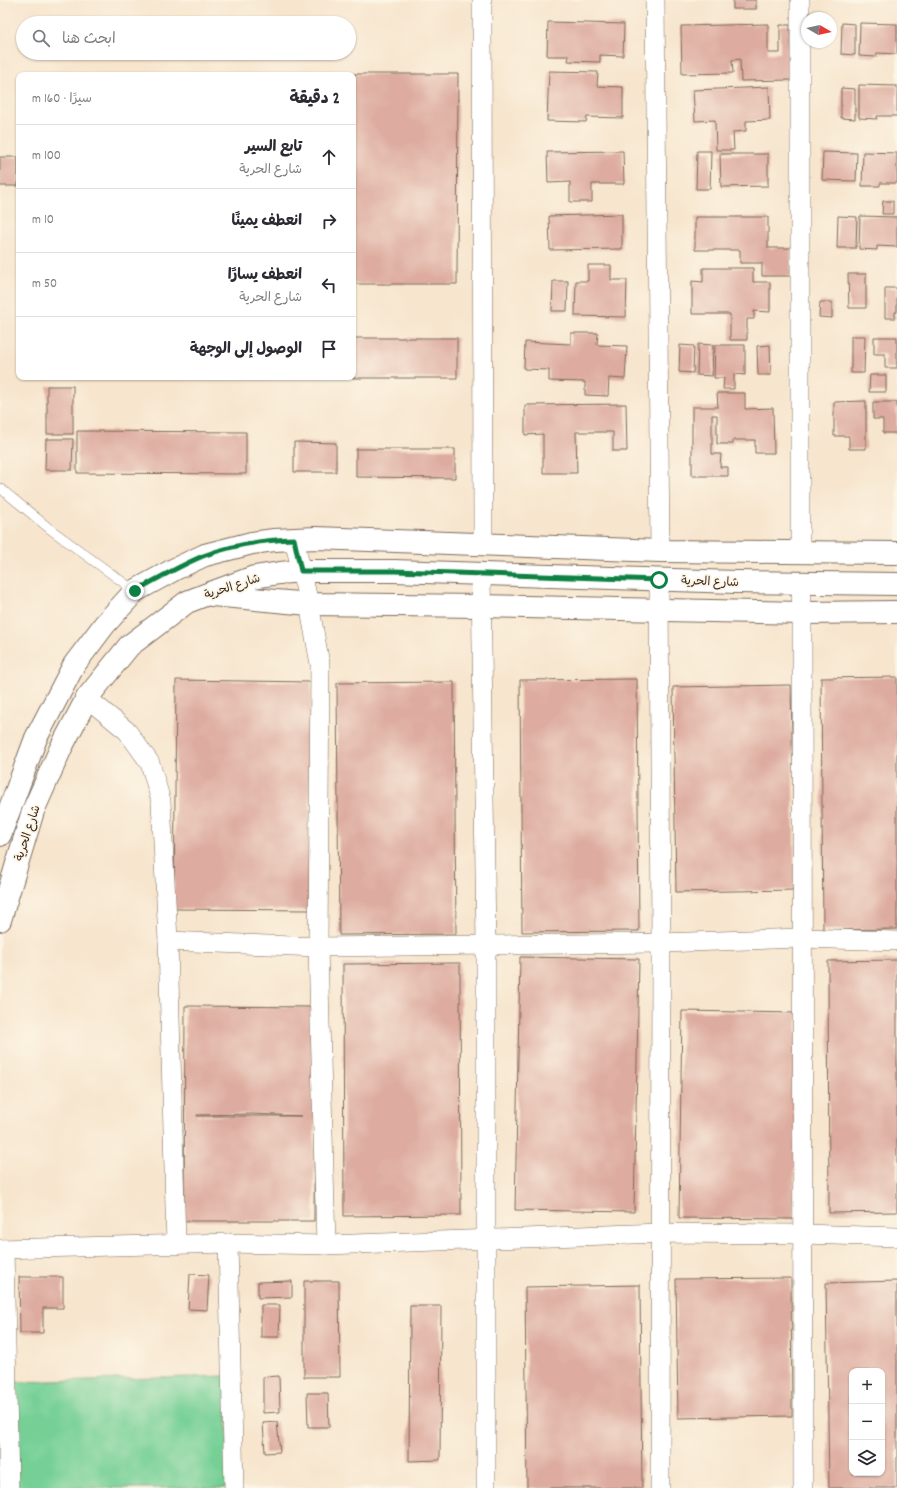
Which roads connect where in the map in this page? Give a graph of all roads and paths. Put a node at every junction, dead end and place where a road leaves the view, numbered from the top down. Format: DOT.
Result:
graph roads {
  1 [pos="482,0"];
  2 [pos="655,0"];
  3 [pos="800,0"];
  4 [pos="0,488"];
  5 [pos="294,539"];
  6 [pos="483,544"];
  7 [pos="660,551"];
  8 [pos="800,552"];
  9 [pos="897,553"];
  10 [pos="301,571"];
  11 [pos="481,574"];
  12 [pos="659,580"];
  13 [pos="801,583"];
  14 [pos="897,584"];
  15 [pos="135,591"];
  16 [pos="205,595"];
  17 [pos="309,604"];
  18 [pos="481,606"];
  19 [pos="660,610"];
  20 [pos="897,612"];
  21 [pos="802,613"];
  22 [pos="87,698"];
  23 [pos="0,835"];
  24 [pos="0,920"];
  25 [pos="802,938"];
  26 [pos="168,941"];
  27 [pos="897,941"];
  28 [pos="661,943"];
  29 [pos="486,945"];
  30 [pos="318,946"];
  31 [pos="661,1233"];
  32 [pos="803,1234"];
  33 [pos="897,1237"];
  34 [pos="486,1240"];
  35 [pos="228,1243"];
  36 [pos="176,1245"];
  37 [pos="326,1245"];
  38 [pos="2,1249"];
  39 [pos="9,1488"];
  40 [pos="234,1488"];
  41 [pos="486,1488"];
  42 [pos="660,1488"];
  43 [pos="803,1488"];
  1 -- 6 [label="street"];
  2 -- 7 [label="street"];
  3 -- 8 [label="street"];
  4 -- 15 [label="lane"];
  5 -- 6 [label="main road, شارع الحرية"];
  5 -- 10 [label="street"];
  5 -- 15 [label="main road, شارع الحرية"];
  6 -- 7 [label="main road, شارع الحرية"];
  7 -- 8 [label="main road, شارع الحرية"];
  8 -- 9 [label="main road, شارع الحرية"];
  10 -- 11 [label="main road, شارع الحرية"];
  10 -- 16 [label="main road, شارع الحرية"];
  10 -- 17 [label="street"];
  11 -- 12 [label="main road, شارع الحرية"];
  11 -- 18 [label="street"];
  12 -- 13 [label="main road, شارع الحرية"];
  12 -- 19 [label="street"];
  13 -- 14 [label="main road, شارع الحرية"];
  13 -- 21 [label="street"];
  15 -- 23 [label="main road, شارع الحرية"];
  16 -- 17 [label="main road"];
  16 -- 22 [label="main road, شارع الحرية"];
  17 -- 18 [label="main road"];
  17 -- 30 [label="street"];
  18 -- 19 [label="main road"];
  18 -- 29 [label="street"];
  19 -- 21 [label="main road"];
  19 -- 28 [label="street"];
  20 -- 21 [label="main road"];
  21 -- 25 [label="street"];
  22 -- 24 [label="main road, شارع الحرية"];
  22 -- 26 [label="street"];
  25 -- 27 [label="street"];
  25 -- 28 [label="street"];
  25 -- 32 [label="street"];
  26 -- 30 [label="street"];
  26 -- 36 [label="street"];
  28 -- 29 [label="street"];
  28 -- 31 [label="street"];
  29 -- 30 [label="street"];
  29 -- 34 [label="street"];
  30 -- 37 [label="street"];
  31 -- 32 [label="street"];
  31 -- 34 [label="street"];
  31 -- 42 [label="street"];
  32 -- 33 [label="street"];
  32 -- 43 [label="street"];
  34 -- 37 [label="street"];
  34 -- 41 [label="street"];
  35 -- 36 [label="street"];
  35 -- 37 [label="street"];
  35 -- 40 [label="street"];
  36 -- 38 [label="street"];
  38 -- 39 [label="street"];
}
